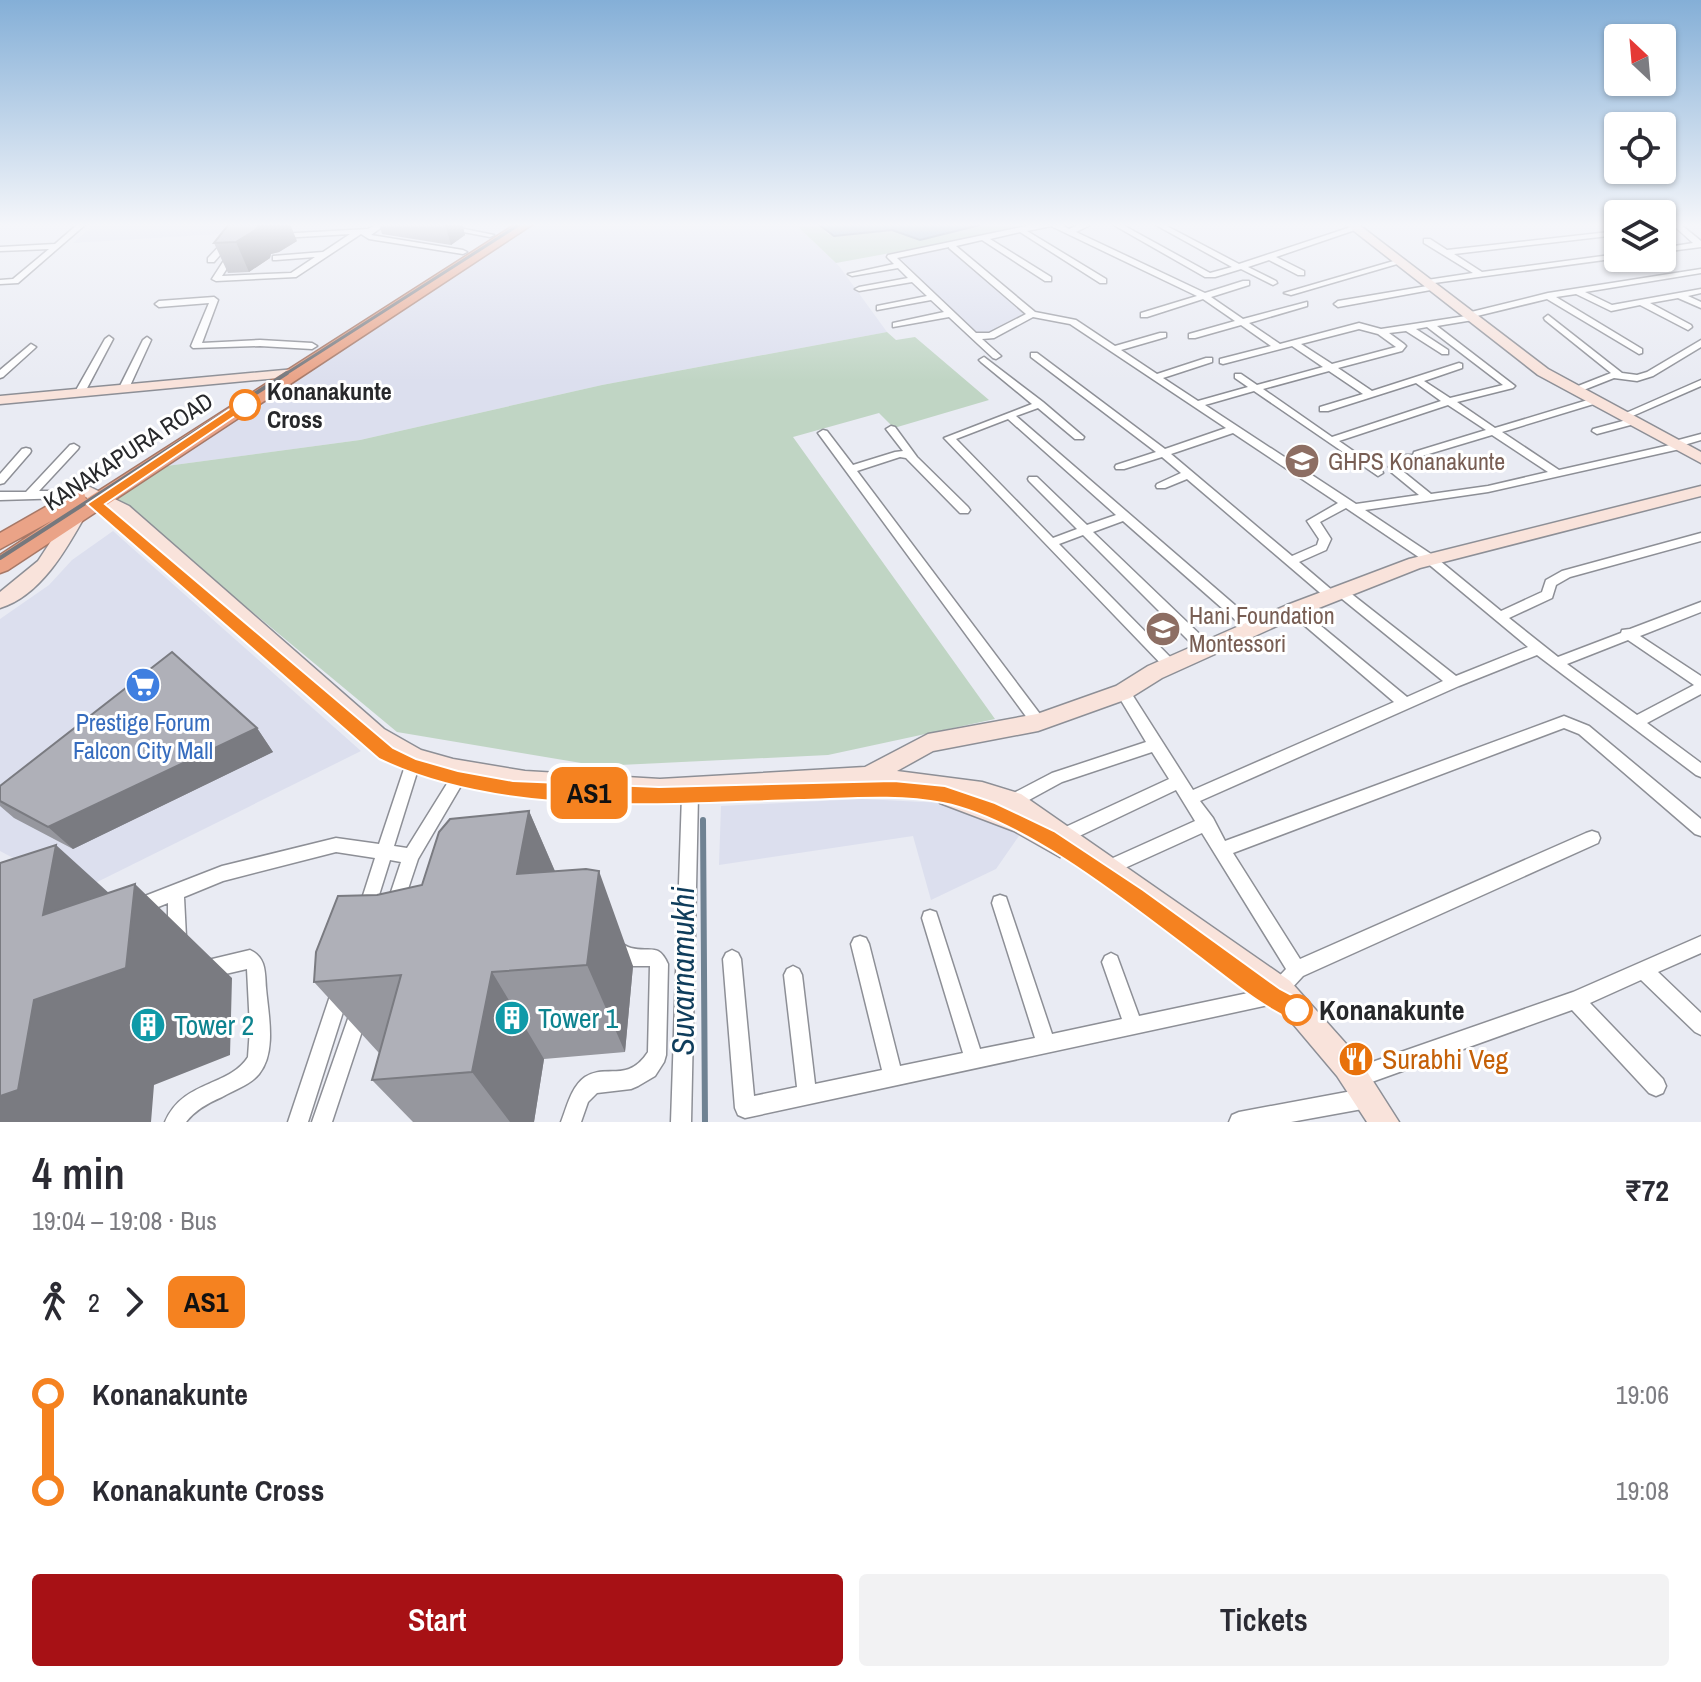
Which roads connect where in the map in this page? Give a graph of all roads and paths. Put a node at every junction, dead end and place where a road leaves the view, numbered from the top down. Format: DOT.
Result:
graph roads {
  1 [pos="21,276"];
  2 [pos="218,276"];
  3 [pos="281,276"];
  4 [pos="424,276"];
  5 [pos="445,276"];
  6 [pos="911,276"];
  7 [pos="988,276"];
  8 [pos="1044,276"];
  9 [pos="1095,276"];
  10 [pos="1164,276"];
  11 [pos="1259,276"];
  12 [pos="1348,276"];
  13 [pos="1420,276"];
  14 [pos="1473,276"];
  15 [pos="1668,276"];
  16 [pos="913,279"];
  17 [pos="1048,279"];
  18 [pos="1103,281"];
  19 [pos="0,282"];
  20 [pos="1246,283"];
  21 [pos="1273,283"];
  22 [pos="1430,284"];
  23 [pos="220,286"];
  24 [pos="859,289"];
  25 [pos="1576,291"];
  26 [pos="1701,291"];
  27 [pos="1288,293"];
  28 [pos="1678,295"];
  29 [pos="1204,296"];
  30 [pos="1548,296"];
  31 [pos="932,297"];
  32 [pos="214,300"];
  33 [pos="1641,302"];
  34 [pos="159,304"];
  35 [pos="1304,304"];
  36 [pos="1338,304"];
  37 [pos="1701,305"];
  38 [pos="880,308"];
  39 [pos="949,314"];
  40 [pos="1032,314"];
  41 [pos="1144,315"];
  42 [pos="1472,316"];
  43 [pos="1548,318"];
  44 [pos="1244,322"];
  45 [pos="1429,324"];
  46 [pos="896,325"];
  47 [pos="1407,327"];
  48 [pos="1688,327"];
  49 [pos="1381,332"];
  50 [pos="1163,335"];
  51 [pos="974,336"];
  52 [pos="1192,336"];
  53 [pos="109,339"];
  54 [pos="147,340"];
  55 [pos="1294,343"];
  56 [pos="1701,343"];
  57 [pos="312,346"];
  58 [pos="31,347"];
  59 [pos="1279,347"];
  60 [pos="1115,349"];
  61 [pos="1639,351"];
  62 [pos="1445,352"];
  63 [pos="1034,355"];
  64 [pos="996,356"];
  65 [pos="984,360"];
  66 [pos="1209,360"];
  67 [pos="1223,361"];
  68 [pos="1330,366"];
  69 [pos="1459,366"];
  70 [pos="295,373"];
  71 [pos="1618,374"];
  72 [pos="0,375"];
  73 [pos="269,375"];
  74 [pos="1238,376"];
  75 [pos="1156,377"];
  76 [pos="1417,380"];
  77 [pos="1701,383"];
  78 [pos="1256,387"];
  79 [pos="124,388"];
  80 [pos="1576,390"];
  81 [pos="80,392"];
  82 [pos="1371,395"];
  83 [pos="0,400"];
  84 [pos="1450,401"];
  85 [pos="1594,401"];
  86 [pos="1040,404"];
  87 [pos="1197,404"];
  88 [pos="1324,409"];
  89 [pos="1011,417"];
  90 [pos="1629,419"];
  91 [pos="891,429"];
  92 [pos="1235,429"];
  93 [pos="1495,430"];
  94 [pos="1597,431"];
  95 [pos="823,433"];
  96 [pos="1079,437"];
  97 [pos="1701,437"];
  98 [pos="1332,440"];
  99 [pos="1678,445"];
  100 [pos="74,447"];
  101 [pos="26,451"];
  102 [pos="1164,453"];
  103 [pos="912,456"];
  104 [pos="1701,458"];
  105 [pos="1120,467"];
  106 [pos="849,470"];
  107 [pos="1378,473"];
  108 [pos="1189,474"];
  109 [pos="1558,474"];
  110 [pos="1033,479"];
  111 [pos="0,481"];
  112 [pos="1161,486"];
  113 [pos="1701,491"];
  114 [pos="29,495"];
  115 [pos="0,496"];
  116 [pos="1429,498"];
  117 [pos="88,501"];
  118 [pos="1351,506"];
  119 [pos="964,510"];
  120 [pos="1125,516"];
  121 [pos="1085,530"];
  122 [pos="1701,537"];
  123 [pos="0,542"];
  124 [pos="1050,543"];
  125 [pos="1430,559"];
  126 [pos="1290,561"];
  127 [pos="0,565"];
  128 [pos="1335,593"];
  129 [pos="0,601"];
  130 [pos="1701,607"];
  131 [pos="1294,610"];
  132 [pos="1499,617"];
  133 [pos="1253,628"];
  134 [pos="1627,633"];
  135 [pos="1206,649"];
  136 [pos="1538,649"];
  137 [pos="1556,663"];
  138 [pos="1171,665"];
  139 [pos="1454,682"];
  140 [pos="1701,686"];
  141 [pos="1123,692"];
  142 [pos="1406,704"];
  143 [pos="1038,722"];
  144 [pos="1637,722"];
  145 [pos="1157,744"];
  146 [pos="412,766"];
  147 [pos="1701,771"];
  148 [pos="458,779"];
  149 [pos="1180,781"];
  150 [pos="862,783"];
  151 [pos="690,795"];
  152 [pos="1190,798"];
  153 [pos="1013,801"];
  154 [pos="1207,823"];
  155 [pos="1701,829"];
  156 [pos="1065,835"];
  157 [pos="1592,838"];
  158 [pos="1224,849"];
  159 [pos="384,854"];
  160 [pos="411,856"];
  161 [pos="1110,867"];
  162 [pos="176,892"];
  163 [pos="1000,903"];
  164 [pos="119,915"];
  165 [pos="930,918"];
  166 [pos="388,924"];
  167 [pos="360,928"];
  168 [pos="612,933"];
  169 [pos="860,944"];
  170 [pos="1700,945"];
  171 [pos="178,950"];
  172 [pos="732,959"];
  173 [pos="1111,962"];
  174 [pos="1297,970"];
  175 [pos="1644,970"];
  176 [pos="346,973"];
  177 [pos="190,974"];
  178 [pos="793,975"];
  179 [pos="366,992"];
  180 [pos="1282,997"];
  181 [pos="1575,1000"];
  182 [pos="1133,1024"];
  183 [pos="1701,1026"];
  184 [pos="1046,1043"];
  185 [pos="974,1059"];
  186 [pos="893,1076"];
  187 [pos="1656,1086"];
  188 [pos="1362,1088"];
  189 [pos="807,1094"];
  190 [pos="175,1122"];
  191 [pos="298,1122"];
  192 [pos="322,1122"];
  193 [pos="571,1122"];
  194 [pos="681,1122"];
  195 [pos="1239,1122"];
  196 [pos="1384,1122"];
  1 -- 19 [label="street"];
  2 -- 3 [label="street"];
  4 -- 57 [label="highway, KANAKAPURA ROAD"];
  5 -- 70 [label="highway, KANAKAPURA ROAD"];
  6 -- 16 [label="street"];
  7 -- 40 [label="street"];
  8 -- 17 [label="street"];
  9 -- 18 [label="street"];
  10 -- 29 [label="street"];
  11 -- 21 [label="street"];
  12 -- 27 [label="street"];
  13 -- 22 [label="main road"];
  14 -- 22 [label="street"];
  15 -- 25 [label="street"];
  16 -- 24 [label="street"];
  16 -- 31 [label="street"];
  20 -- 29 [label="street"];
  22 -- 36 [label="street"];
  22 -- 42 [label="main road"];
  23 -- 32 [label="street"];
  25 -- 30 [label="street"];
  25 -- 33 [label="street"];
  26 -- 28 [label="street"];
  28 -- 33 [label="street"];
  28 -- 37 [label="street"];
  29 -- 41 [label="street"];
  29 -- 44 [label="street"];
  30 -- 42 [label="street"];
  30 -- 61 [label="street"];
  31 -- 38 [label="street"];
  31 -- 39 [label="street"];
  32 -- 34 [label="street"];
  32 -- 57 [label="street"];
  33 -- 48 [label="street"];
  35 -- 44 [label="street"];
  39 -- 46 [label="street"];
  39 -- 51 [label="street"];
  40 -- 51 [label="street"];
  40 -- 60 [label="street"];
  42 -- 45 [label="street"];
  42 -- 80 [label="main road"];
  43 -- 71 [label="street"];
  44 -- 52 [label="street"];
  44 -- 59 [label="street"];
  45 -- 47 [label="street"];
  45 -- 84 [label="street"];
  47 -- 49 [label="street"];
  47 -- 62 [label="street"];
  49 -- 55 [label="street"];
  49 -- 68 [label="street"];
  50 -- 60 [label="street"];
  51 -- 64 [label="street"];
  53 -- 81 [label="street"];
  54 -- 79 [label="street"];
  55 -- 59 [label="street"];
  55 -- 68 [label="street"];
  56 -- 71 [label="street"];
  57 -- 73 [label="highway, KANAKAPURA ROAD"];
  58 -- 72 [label="street"];
  59 -- 67 [label="street"];
  60 -- 75 [label="street"];
  63 -- 102 [label="street"];
  65 -- 86 [label="street"];
  66 -- 75 [label="street"];
  68 -- 78 [label="street"];
  68 -- 82 [label="street"];
  69 -- 76 [label="street"];
  70 -- 73 [label="main road"];
  70 -- 117 [label="highway, KANAKAPURA ROAD"];
  71 -- 80 [label="street"];
  73 -- 79 [label="main road"];
  73 -- 117 [label="highway, KANAKAPURA ROAD"];
  74 -- 78 [label="street"];
  75 -- 87 [label="street"];
  76 -- 82 [label="street"];
  76 -- 84 [label="street"];
  77 -- 90 [label="street"];
  78 -- 87 [label="street"];
  78 -- 98 [label="street"];
  79 -- 81 [label="main road"];
  80 -- 85 [label="main road"];
  81 -- 83 [label="main road"];
  82 -- 88 [label="street"];
  84 -- 93 [label="street"];
  84 -- 98 [label="street"];
  85 -- 90 [label="main road"];
  85 -- 93 [label="street"];
  86 -- 89 [label="street"];
  86 -- 96 [label="street"];
  87 -- 92 [label="street"];
  89 -- 120 [label="street"];
  89 -- 124 [label="street"];
  90 -- 94 [label="street"];
  90 -- 99 [label="main road"];
  91 -- 103 [label="street"];
  92 -- 102 [label="street"];
  92 -- 118 [label="street"];
  93 -- 109 [label="street"];
  93 -- 116 [label="street"];
  95 -- 106 [label="street"];
  97 -- 99 [label="street"];
  98 -- 107 [label="street"];
  99 -- 104 [label="main road"];
  99 -- 109 [label="street"];
  100 -- 114 [label="street"];
  101 -- 111 [label="street"];
  102 -- 105 [label="street"];
  102 -- 108 [label="street"];
  103 -- 106 [label="street"];
  103 -- 119 [label="street"];
  106 -- 143 [label="street"];
  108 -- 112 [label="street"];
  108 -- 126 [label="street"];
  109 -- 116 [label="street"];
  110 -- 121 [label="street"];
  113 -- 125 [label="main road"];
  114 -- 115 [label="street"];
  114 -- 117 [label="street"];
  116 -- 118 [label="street"];
  117 -- 123 [label="highway, KANAKAPURA ROAD"];
  117 -- 127 [label="highway, KANAKAPURA ROAD"];
  117 -- 129 [label="main road"];
  117 -- 146 [label="main road"];
  117 -- 150 [label="main road"];
  118 -- 125 [label="street"];
  118 -- 126 [label="street"];
  120 -- 121 [label="street"];
  120 -- 133 [label="street"];
  121 -- 124 [label="street"];
  121 -- 135 [label="street"];
  122 -- 132 [label="street"];
  124 -- 138 [label="street"];
  125 -- 128 [label="main road"];
  125 -- 132 [label="street"];
  126 -- 128 [label="street"];
  128 -- 131 [label="main road"];
  128 -- 139 [label="street"];
  130 -- 134 [label="street"];
  131 -- 133 [label="main road"];
  131 -- 142 [label="street"];
  132 -- 136 [label="street"];
  133 -- 135 [label="main road"];
  134 -- 137 [label="street"];
  134 -- 140 [label="street"];
  135 -- 138 [label="main road"];
  136 -- 137 [label="street"];
  136 -- 139 [label="street"];
  137 -- 144 [label="street"];
  138 -- 141 [label="main road"];
  139 -- 142 [label="street"];
  140 -- 144 [label="street"];
  141 -- 143 [label="main road"];
  141 -- 145 [label="street"];
  142 -- 152 [label="street"];
  143 -- 150 [label="main road"];
  144 -- 147 [label="street"];
  145 -- 149 [label="street"];
  145 -- 153 [label="street"];
  146 -- 148 [label="main road"];
  146 -- 159 [label="street"];
  148 -- 151 [label="main road"];
  148 -- 160 [label="street"];
  149 -- 152 [label="street"];
  149 -- 156 [label="street"];
  150 -- 151 [label="main road"];
  150 -- 153 [label="main road"];
  150 -- 180 [label="main road"];
  151 -- 194 [label="street"];
  152 -- 154 [label="street"];
  153 -- 156 [label="main road"];
  154 -- 158 [label="street"];
  154 -- 161 [label="street"];
  155 -- 158 [label="street"];
  156 -- 161 [label="main road"];
  157 -- 174 [label="street"];
  158 -- 174 [label="street"];
  159 -- 160 [label="street"];
  159 -- 162 [label="street"];
  159 -- 167 [label="street"];
  160 -- 166 [label="street"];
  161 -- 180 [label="main road"];
  162 -- 164 [label="street"];
  162 -- 171 [label="street"];
  163 -- 184 [label="street"];
  165 -- 185 [label="street"];
  168 -- 193 [label="street"];
  169 -- 186 [label="street"];
  170 -- 175 [label="street"];
  172 -- 189 [label="street"];
  173 -- 182 [label="street"];
  174 -- 180 [label="street"];
  175 -- 181 [label="street"];
  175 -- 183 [label="street"];
  176 -- 191 [label="street"];
  177 -- 190 [label="street"];
  178 -- 189 [label="street"];
  179 -- 192 [label="street"];
  180 -- 182 [label="street"];
  180 -- 188 [label="main road"];
  181 -- 187 [label="street"];
  181 -- 188 [label="street"];
  182 -- 184 [label="street"];
  184 -- 185 [label="street"];
  185 -- 186 [label="street"];
  186 -- 189 [label="street"];
  188 -- 195 [label="street"];
  188 -- 196 [label="main road"];
}
